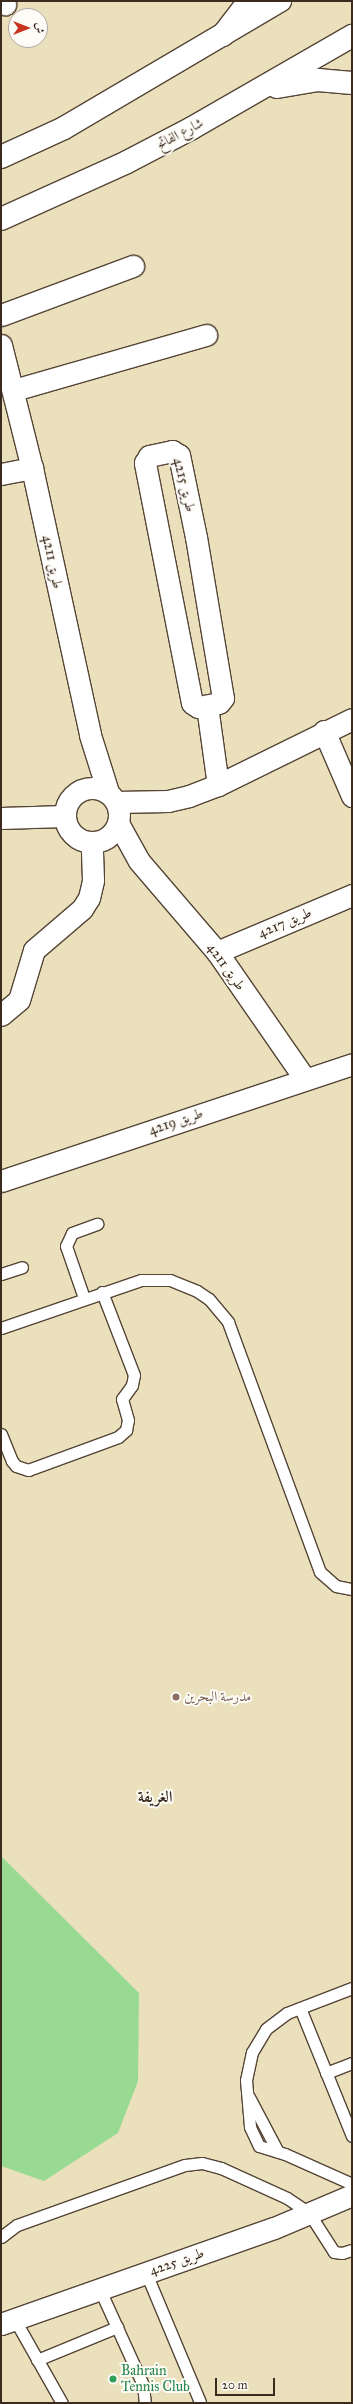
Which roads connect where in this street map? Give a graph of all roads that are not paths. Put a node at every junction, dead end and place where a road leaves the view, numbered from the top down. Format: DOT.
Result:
graph roads {
  1 [pos="248,1"];
  2 [pos="280,1"];
  3 [pos="352,36"];
  4 [pos="222,37"];
  5 [pos="352,83"];
  6 [pos="256,91"];
  7 [pos="1,157"];
  8 [pos="1,219"];
  9 [pos="133,266"];
  10 [pos="1,315"];
  11 [pos="206,335"];
  12 [pos="1,345"];
  13 [pos="14,390"];
  14 [pos="32,468"];
  15 [pos="1,474"];
  16 [pos="207,706"];
  17 [pos="352,719"];
  18 [pos="324,731"];
  19 [pos="90,735"];
  20 [pos="218,785"];
  21 [pos="78,792"];
  22 [pos="352,796"];
  23 [pos="112,797"];
  24 [pos="65,816"];
  25 [pos="1,818"];
  26 [pos="118,823"];
  27 [pos="96,842"];
  28 [pos="139,861"];
  29 [pos="352,895"];
  30 [pos="217,952"];
  31 [pos="1,1015"];
  32 [pos="352,1064"];
  33 [pos="305,1079"];
  34 [pos="1,1182"];
  35 [pos="97,1224"];
  36 [pos="22,1267"];
  37 [pos="1,1274"];
  38 [pos="102,1292"];
  39 [pos="84,1298"];
  40 [pos="1,1328"];
  41 [pos="1,1434"];
  42 [pos="352,1589"];
  43 [pos="352,1988"];
  44 [pos="300,2008"];
  45 [pos="352,2063"];
  46 [pos="326,2073"];
  47 [pos="248,2097"];
  48 [pos="352,2136"];
  49 [pos="278,2152"];
  50 [pos="352,2184"];
  51 [pos="352,2196"];
  52 [pos="309,2213"];
  53 [pos="1,2237"];
  54 [pos="352,2250"];
  55 [pos="146,2273"];
  56 [pos="100,2290"];
  57 [pos="8,2322"];
  58 [pos="117,2328"];
  59 [pos="37,2360"];
  60 [pos="200,2402"];
  61 [pos="62,2403"];
  62 [pos="145,2403"];
  1 -- 4 [label="main road"];
  2 -- 4 [label="main road"];
  3 -- 6 [label="main road, شارع الفاتح"];
  4 -- 7 [label="main road"];
  5 -- 6 [label="main road"];
  6 -- 8 [label="main road, شارع الفاتح"];
  9 -- 10 [label="street"];
  11 -- 13 [label="street"];
  12 -- 13 [label="street, طريق 4211"];
  13 -- 14 [label="street, طريق 4211"];
  14 -- 15 [label="street"];
  14 -- 19 [label="street, طريق 4211"];
  16 -- 16 [label="street, طريق 4215"];
  16 -- 20 [label="street"];
  17 -- 18 [label="street"];
  18 -- 20 [label="street"];
  18 -- 22 [label="street"];
  19 -- 21 [label="street, طريق 4211"];
  19 -- 23 [label="street, طريق 4211"];
  20 -- 23 [label="street"];
  21 -- 23 [label="street"];
  21 -- 24 [label="street"];
  23 -- 26 [label="street"];
  24 -- 25 [label="street"];
  24 -- 27 [label="street"];
  26 -- 27 [label="street"];
  26 -- 28 [label="street, طريق 4211"];
  27 -- 28 [label="street, طريق 4211"];
  27 -- 31 [label="street"];
  28 -- 30 [label="street, طريق 4211"];
  29 -- 30 [label="street, طريق 4217"];
  30 -- 33 [label="street, طريق 4211"];
  32 -- 33 [label="street, طريق 4219"];
  33 -- 34 [label="street, طريق 4219"];
  35 -- 39 [label="lane"];
  36 -- 37 [label="lane"];
  38 -- 39 [label="lane"];
  38 -- 41 [label="lane"];
  38 -- 42 [label="lane"];
  39 -- 40 [label="lane"];
  43 -- 44 [label="lane"];
  44 -- 46 [label="lane"];
  44 -- 47 [label="lane"];
  45 -- 46 [label="lane"];
  46 -- 48 [label="lane"];
  47 -- 49 [label="lane"];
  47 -- 49 [label="lane"];
  49 -- 50 [label="lane"];
  51 -- 52 [label="street, طريق 4225"];
  52 -- 53 [label="lane"];
  52 -- 54 [label="lane"];
  52 -- 55 [label="street, طريق 4225"];
  55 -- 56 [label="street, طريق 4225"];
  55 -- 60 [label="lane"];
  56 -- 57 [label="street, طريق 4225"];
  56 -- 58 [label="lane"];
  57 -- 59 [label="lane"];
  58 -- 59 [label="lane"];
  58 -- 62 [label="lane"];
  59 -- 61 [label="lane"];
}
